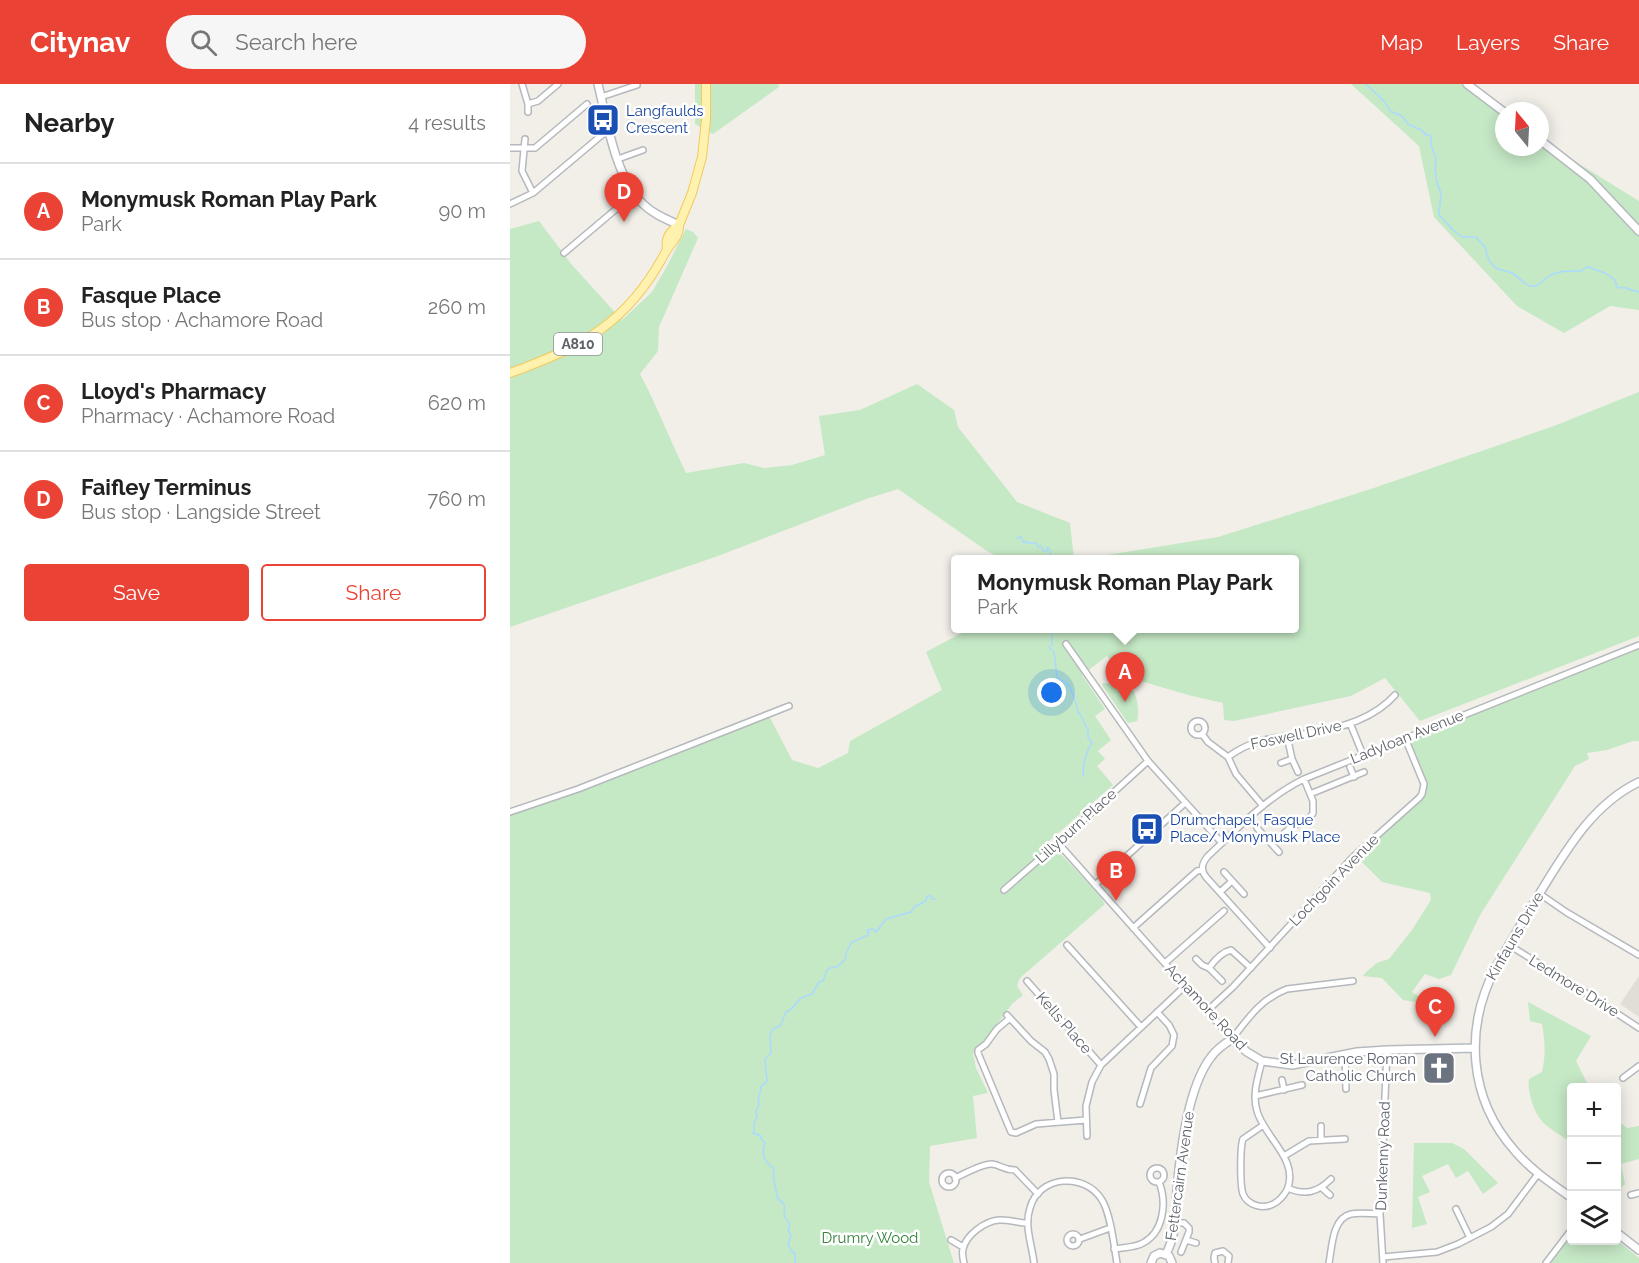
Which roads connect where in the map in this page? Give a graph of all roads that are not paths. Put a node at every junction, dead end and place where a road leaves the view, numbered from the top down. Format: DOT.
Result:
graph roads {
  1 [pos="522,84"];
  2 [pos="558,84"];
  3 [pos="598,84"];
  4 [pos="706,84"];
  5 [pos="1467,84"];
  6 [pos="637,85"];
  7 [pos="601,97"];
  8 [pos="528,104"];
  9 [pos="587,104"];
  10 [pos="1495,105"];
  11 [pos="528,112"];
  12 [pos="609,129"];
  13 [pos="525,139"];
  14 [pos="524,147"];
  15 [pos="1549,147"];
  16 [pos="510,148"];
  17 [pos="643,150"];
  18 [pos="618,159"];
  19 [pos="532,193"];
  20 [pos="634,194"];
  21 [pos="510,204"];
  22 [pos="666,219"];
  23 [pos="679,225"];
  24 [pos="1639,231"];
  25 [pos="670,233"];
  26 [pos="667,249"];
  27 [pos="564,253"];
  28 [pos="510,373"];
  29 [pos="1066,644"];
  30 [pos="1639,645"];
  31 [pos="1395,695"];
  32 [pos="789,706"];
  33 [pos="1350,723"];
  34 [pos="1202,734"];
  35 [pos="1287,736"];
  36 [pos="1406,738"];
  37 [pos="1363,755"];
  38 [pos="1228,757"];
  39 [pos="1292,759"];
  40 [pos="1148,760"];
  41 [pos="1281,763"];
  42 [pos="1350,767"];
  43 [pos="1298,772"];
  44 [pos="1364,772"];
  45 [pos="1354,777"];
  46 [pos="1304,778"];
  47 [pos="1639,782"];
  48 [pos="1311,794"];
  49 [pos="1185,803"];
  50 [pos="1263,807"];
  51 [pos="510,812"];
  52 [pos="1257,828"];
  53 [pos="1058,843"];
  54 [pos="1222,843"];
  55 [pos="1272,844"];
  56 [pos="1279,852"];
  57 [pos="1202,869"];
  58 [pos="1224,872"];
  59 [pos="1232,881"];
  60 [pos="1095,885"];
  61 [pos="1004,890"];
  62 [pos="1220,892"];
  63 [pos="1244,894"];
  64 [pos="1540,894"];
  65 [pos="1224,911"];
  66 [pos="1133,928"];
  67 [pos="1067,945"];
  68 [pos="1509,945"];
  69 [pos="1270,948"];
  70 [pos="1639,955"];
  71 [pos="1196,959"];
  72 [pos="1165,963"];
  73 [pos="1209,968"];
  74 [pos="1251,968"];
  75 [pos="1027,981"];
  76 [pos="1221,981"];
  77 [pos="1353,981"];
  78 [pos="1185,986"];
  79 [pos="1207,1011"];
  80 [pos="1157,1012"];
  81 [pos="1141,1027"];
  82 [pos="1639,1028"];
  83 [pos="1232,1039"];
  84 [pos="1475,1048"];
  85 [pos="1387,1050"];
  86 [pos="1345,1054"];
  87 [pos="1262,1061"];
  88 [pos="1101,1065"];
  89 [pos="1639,1066"];
  90 [pos="1623,1078"];
  91 [pos="1282,1080"];
  92 [pos="1302,1085"];
  93 [pos="1346,1089"];
  94 [pos="1284,1090"];
  95 [pos="1255,1096"];
  96 [pos="1140,1104"];
  97 [pos="1086,1120"];
  98 [pos="1058,1122"];
  99 [pos="1263,1126"];
  100 [pos="1321,1126"];
  101 [pos="1087,1136"];
  102 [pos="1345,1139"];
  103 [pos="1322,1140"];
  104 [pos="1284,1155"];
  105 [pos="1538,1174"];
  106 [pos="955,1178"];
  107 [pos="1331,1179"];
  108 [pos="1159,1182"];
  109 [pos="1288,1188"];
  110 [pos="1322,1188"];
  111 [pos="1639,1193"];
  112 [pos="1038,1194"];
  113 [pos="1567,1194"];
  114 [pos="1330,1195"];
  115 [pos="1631,1195"];
  116 [pos="1456,1209"];
  117 [pos="1380,1214"];
  118 [pos="1027,1223"];
  119 [pos="1175,1223"];
  120 [pos="1110,1228"];
  121 [pos="1621,1235"];
  122 [pos="1567,1236"];
  123 [pos="1470,1238"];
  124 [pos="1080,1239"];
  125 [pos="951,1240"];
  126 [pos="1186,1240"];
  127 [pos="1196,1243"];
  128 [pos="963,1247"];
  129 [pos="1114,1249"];
  130 [pos="1639,1250"];
  131 [pos="1181,1252"];
  132 [pos="1166,1254"];
  133 [pos="1383,1260"];
  134 [pos="964,1263"];
  135 [pos="1035,1263"];
  136 [pos="1117,1263"];
  137 [pos="1150,1263"];
  138 [pos="1172,1263"];
  139 [pos="1215,1263"];
  140 [pos="1228,1263"];
  141 [pos="1329,1263"];
  142 [pos="1546,1263"];
  1 -- 8 [label="street"];
  2 -- 8 [label="street"];
  3 -- 7 [label="street"];
  4 -- 23 [label="main road, A810"];
  5 -- 10 [label="street"];
  6 -- 7 [label="street"];
  7 -- 12 [label="street"];
  8 -- 11 [label="street"];
  9 -- 14 [label="street"];
  12 -- 18 [label="street"];
  12 -- 19 [label="street"];
  13 -- 14 [label="street"];
  14 -- 16 [label="street"];
  14 -- 19 [label="street"];
  15 -- 24 [label="street"];
  17 -- 18 [label="street"];
  18 -- 20 [label="street"];
  19 -- 21 [label="street"];
  20 -- 22 [label="street"];
  20 -- 27 [label="street"];
  22 -- 23 [label="street"];
  22 -- 25 [label="street"];
  23 -- 25 [label="main road, A810"];
  23 -- 26 [label="main road, A810"];
  25 -- 26 [label="main road, A810"];
  26 -- 28 [label="main road, A810"];
  29 -- 40 [label="street"];
  30 -- 36 [label="street, Ladyloan Avenue"];
  31 -- 33 [label="street, Foswell Drive"];
  32 -- 51 [label="street"];
  33 -- 35 [label="street, Foswell Drive"];
  33 -- 37 [label="street"];
  34 -- 38 [label="street"];
  35 -- 38 [label="street, Foswell Drive"];
  35 -- 39 [label="street"];
  36 -- 37 [label="street, Ladyloan Avenue"];
  36 -- 69 [label="street, Lochgoin Avenue"];
  37 -- 46 [label="street, Ladyloan Avenue"];
  38 -- 50 [label="street"];
  39 -- 41 [label="street"];
  39 -- 43 [label="street"];
  40 -- 49 [label="street"];
  40 -- 53 [label="street, Lillyburn Place"];
  42 -- 45 [label="street"];
  44 -- 45 [label="street"];
  45 -- 48 [label="street"];
  46 -- 48 [label="street"];
  46 -- 50 [label="street, Ladyloan Avenue"];
  47 -- 64 [label="street, Kinfauns Drive"];
  48 -- 55 [label="street"];
  49 -- 54 [label="street"];
  49 -- 60 [label="street"];
  50 -- 54 [label="street, Ladyloan Avenue"];
  52 -- 55 [label="street"];
  53 -- 60 [label="street, Achamore Road"];
  53 -- 61 [label="street, Lillyburn Place"];
  54 -- 57 [label="street, Ladyloan Avenue"];
  55 -- 56 [label="street"];
  57 -- 62 [label="street"];
  57 -- 66 [label="street, Ladyloan Avenue"];
  58 -- 59 [label="street"];
  59 -- 62 [label="street"];
  59 -- 63 [label="street"];
  60 -- 66 [label="street, Achamore Road"];
  62 -- 69 [label="street"];
  64 -- 68 [label="street, Kinfauns Drive"];
  64 -- 70 [label="street"];
  65 -- 72 [label="street"];
  66 -- 72 [label="street, Achamore Road"];
  67 -- 81 [label="street"];
  68 -- 82 [label="street, Ledmore Drive"];
  68 -- 84 [label="street, Kinfauns Drive"];
  69 -- 74 [label="street, Lochgoin Avenue"];
  71 -- 73 [label="street"];
  72 -- 78 [label="street, Achamore Road"];
  73 -- 74 [label="street"];
  73 -- 76 [label="street"];
  74 -- 79 [label="street, Lochgoin Avenue"];
  75 -- 88 [label="street, Kells Place"];
  77 -- 83 [label="street"];
  78 -- 79 [label="street, Achamore Road"];
  78 -- 80 [label="street"];
  79 -- 83 [label="street, Achamore Road"];
  80 -- 81 [label="street"];
  80 -- 96 [label="street"];
  81 -- 88 [label="street"];
  83 -- 87 [label="street, Achamore Road"];
  83 -- 119 [label="street, Fettercairn Avenue"];
  84 -- 85 [label="street, Achamore Road"];
  84 -- 105 [label="street, Kinfauns Drive"];
  85 -- 86 [label="street, Achamore Road"];
  85 -- 117 [label="street, Dunkenny Road"];
  86 -- 87 [label="street, Achamore Road"];
  86 -- 93 [label="street"];
  87 -- 95 [label="street"];
  88 -- 97 [label="street"];
  89 -- 90 [label="street"];
  91 -- 94 [label="street"];
  92 -- 94 [label="street"];
  94 -- 95 [label="street"];
  95 -- 99 [label="street"];
  97 -- 98 [label="street"];
  97 -- 101 [label="street"];
  98 -- 98 [label="street"];
  99 -- 104 [label="street"];
  99 -- 109 [label="street"];
  100 -- 103 [label="street"];
  102 -- 103 [label="street"];
  103 -- 104 [label="street"];
  104 -- 109 [label="street"];
  105 -- 113 [label="street, Kinfauns Drive"];
  105 -- 123 [label="street"];
  106 -- 112 [label="street"];
  107 -- 110 [label="street"];
  108 -- 129 [label="street"];
  109 -- 110 [label="street"];
  110 -- 114 [label="street"];
  111 -- 115 [label="street"];
  112 -- 118 [label="street"];
  112 -- 120 [label="street"];
  116 -- 123 [label="street"];
  117 -- 133 [label="street, Dunkenny Road"];
  117 -- 141 [label="street"];
  118 -- 128 [label="street"];
  118 -- 135 [label="street"];
  119 -- 126 [label="street"];
  119 -- 132 [label="street, Fettercairn Avenue"];
  120 -- 124 [label="street"];
  120 -- 129 [label="street"];
  121 -- 130 [label="street"];
  122 -- 142 [label="street"];
  123 -- 133 [label="street"];
  125 -- 128 [label="street"];
  126 -- 127 [label="street"];
  126 -- 131 [label="street"];
  128 -- 134 [label="street"];
  129 -- 136 [label="street"];
  132 -- 137 [label="street"];
  132 -- 138 [label="street"];
  139 -- 140 [label="street"];
}
